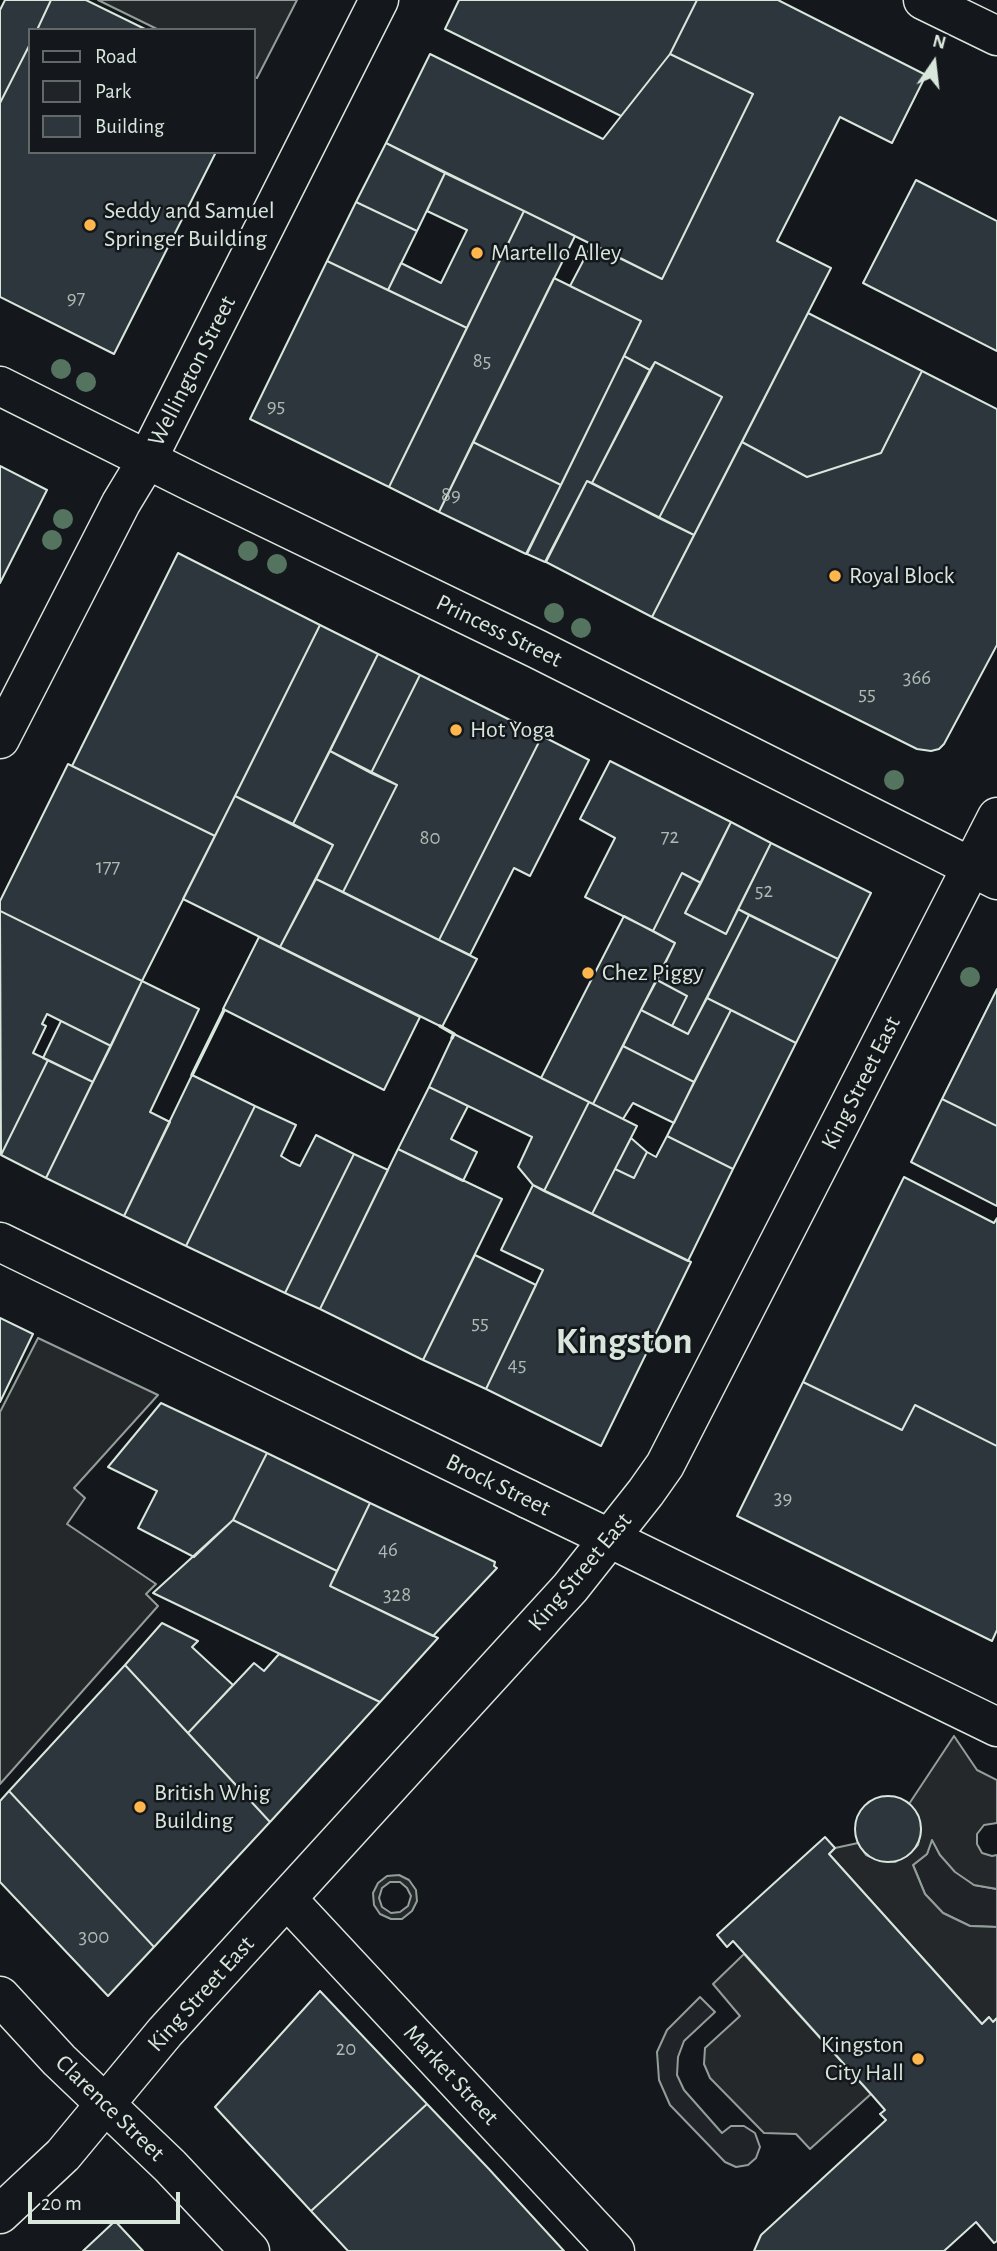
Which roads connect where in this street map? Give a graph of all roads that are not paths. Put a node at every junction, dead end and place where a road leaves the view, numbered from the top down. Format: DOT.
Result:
graph roads {
  1 [pos="379,0"];
  2 [pos="923,0"];
  3 [pos="997,36"];
  4 [pos="0,386"];
  5 [pos="147,460"];
  6 [pos="0,739"];
  7 [pos="997,817"];
  8 [pos="985,873"];
  9 [pos="0,1242"];
  10 [pos="611,1539"];
  11 [pos="997,1727"];
  12 [pos="287,1899"];
  13 [pos="0,1996"];
  14 [pos="106,2105"];
  15 [pos="0,2214"];
  16 [pos="250,2251"];
  17 [pos="615,2251"];
  1 -- 5 [label="main road, Wellington Street"];
  2 -- 3 [label="main road"];
  4 -- 5 [label="main road, Princess Street"];
  5 -- 6 [label="main road, Wellington Street"];
  5 -- 8 [label="main road, Princess Street"];
  7 -- 8 [label="main road, King Street East"];
  8 -- 10 [label="main road, King Street East"];
  9 -- 10 [label="main road, Brock Street"];
  10 -- 11 [label="main road, Brock Street"];
  10 -- 12 [label="main road, King Street East"];
  12 -- 14 [label="main road, King Street East"];
  12 -- 17 [label="main road, Market Street"];
  13 -- 14 [label="main road, Clarence Street"];
  14 -- 15 [label="main road, King Street East"];
  14 -- 16 [label="main road, Clarence Street"];
}
